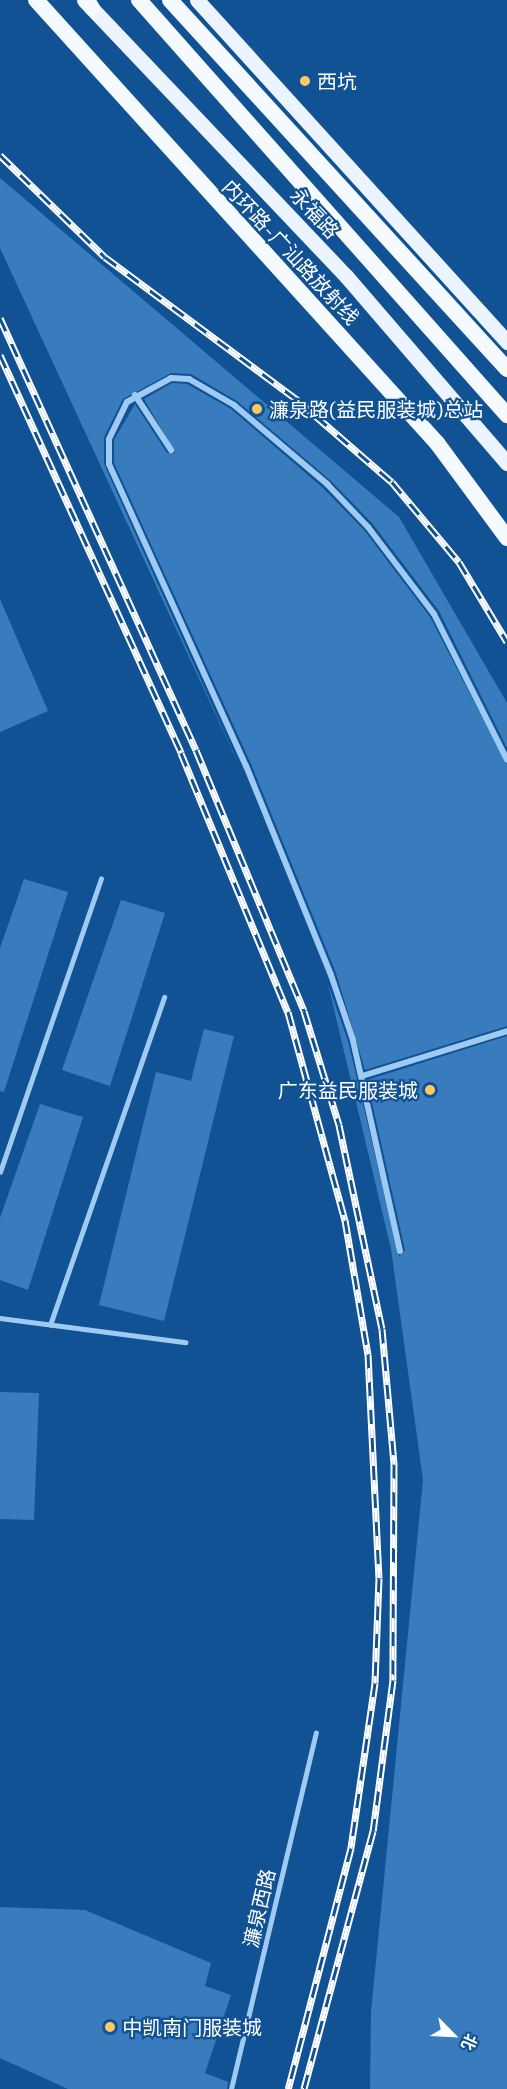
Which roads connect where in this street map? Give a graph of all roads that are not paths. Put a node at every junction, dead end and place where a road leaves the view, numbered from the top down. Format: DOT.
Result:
graph roads {
  1 [pos="36,0"];
  2 [pos="139,0"];
  3 [pos="170,0"];
  4 [pos="197,0"];
  5 [pos="88,3"];
  6 [pos="507,342"];
  7 [pos="507,369"];
  8 [pos="135,395"];
  9 [pos="507,415"];
  10 [pos="171,450"];
  11 [pos="507,463"];
  12 [pos="507,538"];
  13 [pos="507,760"];
  14 [pos="101,879"];
  15 [pos="164,997"];
  16 [pos="507,1031"];
  17 [pos="362,1076"];
  18 [pos="0,1172"];
  19 [pos="399,1251"];
  20 [pos="0,1318"];
  21 [pos="50,1324"];
  22 [pos="185,1342"];
  23 [pos="316,1733"];
  24 [pos="231,2089"];
  1 -- 12 [label="highway, 内环路-广汕路放射线"];
  2 -- 9 [label="highway"];
  3 -- 7 [label="highway"];
  4 -- 6 [label="main road"];
  5 -- 11 [label="main road, 永福路"];
  8 -- 10 [label="street"];
  8 -- 13 [label="street"];
  8 -- 17 [label="street"];
  14 -- 18 [label="lane"];
  15 -- 21 [label="lane"];
  16 -- 17 [label="street"];
  17 -- 19 [label="street"];
  20 -- 21 [label="lane"];
  21 -- 22 [label="lane"];
  23 -- 24 [label="lane, 濂泉西路"];
}
